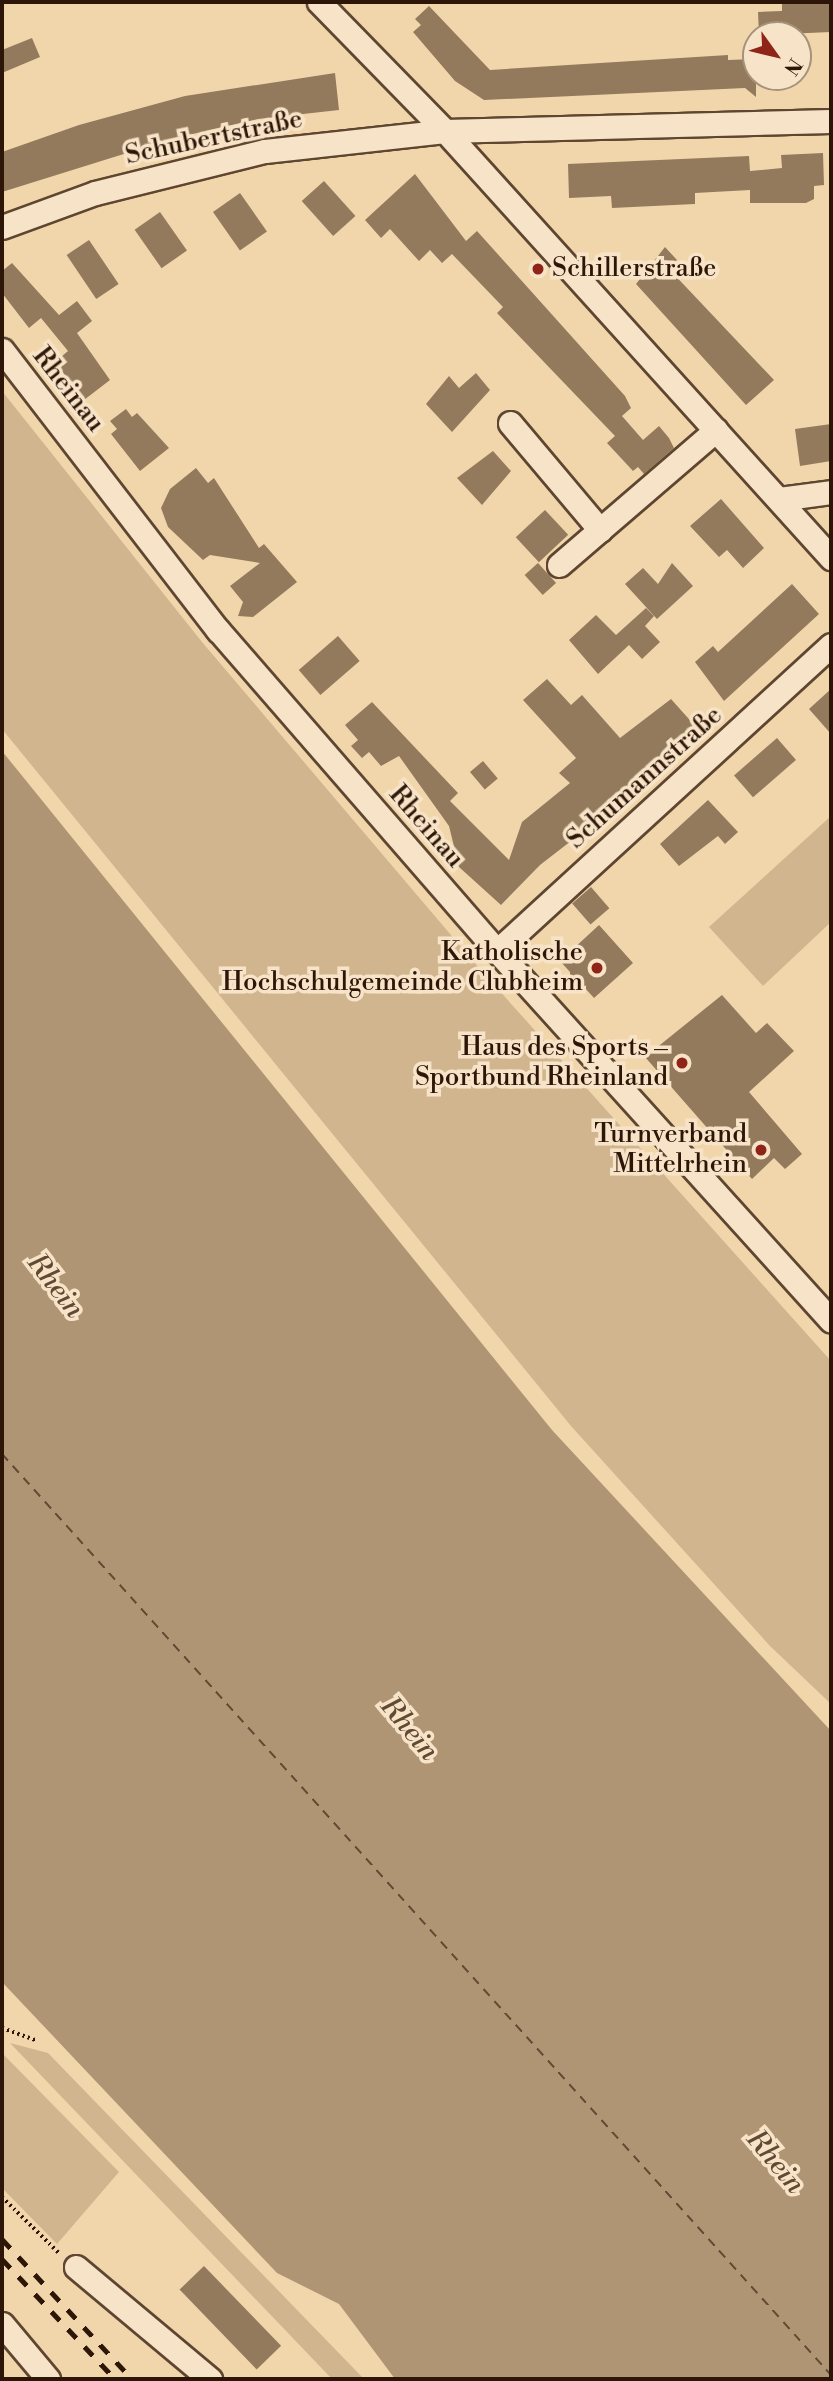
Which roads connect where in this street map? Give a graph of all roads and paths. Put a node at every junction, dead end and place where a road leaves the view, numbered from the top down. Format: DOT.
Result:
graph roads {
  1 [pos="319,2"];
  2 [pos="831,121"];
  3 [pos="445,131"];
  4 [pos="2,227"];
  5 [pos="2,351"];
  6 [pos="510,423"];
  7 [pos="716,430"];
  8 [pos="831,492"];
  9 [pos="779,499"];
  10 [pos="600,530"];
  11 [pos="831,558"];
  12 [pos="559,565"];
  13 [pos="831,645"];
  14 [pos="497,951"];
  15 [pos="831,1320"];
  16 [pos="2,2028"];
  17 [pos="38,2041"];
  18 [pos="2,2197"];
  19 [pos="76,2267"];
  20 [pos="2,2324"];
  21 [pos="48,2379"];
  22 [pos="210,2379"];
  1 -- 3 [label="street"];
  2 -- 3 [label="street, Schubertstraße"];
  3 -- 4 [label="street, Schubertstraße"];
  3 -- 7 [label="street"];
  5 -- 14 [label="street, Rheinau"];
  6 -- 10 [label="street"];
  7 -- 9 [label="street"];
  7 -- 10 [label="street"];
  8 -- 9 [label="street"];
  9 -- 11 [label="street"];
  10 -- 12 [label="street"];
  13 -- 14 [label="street, Schumannstraße"];
  14 -- 15 [label="street, Rheinau"];
  16 -- 17 [label="path"];
  18 -- 19 [label="path"];
  19 -- 22 [label="street"];
  20 -- 21 [label="street"];
}
